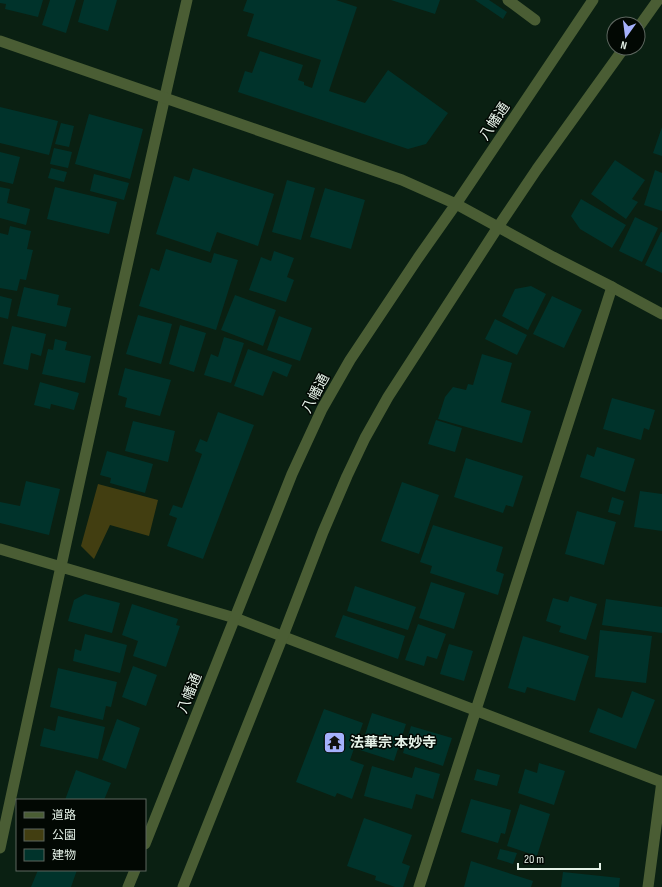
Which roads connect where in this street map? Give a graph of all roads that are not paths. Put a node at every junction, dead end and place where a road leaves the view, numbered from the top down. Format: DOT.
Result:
graph roads {
  1 [pos="188,0"];
  2 [pos="508,0"];
  3 [pos="593,0"];
  4 [pos="658,0"];
  5 [pos="646,17"];
  6 [pos="535,20"];
  7 [pos="0,41"];
  8 [pos="618,56"];
  9 [pos="165,98"];
  10 [pos="456,204"];
  11 [pos="498,227"];
  12 [pos="612,287"];
  13 [pos="662,314"];
  14 [pos="0,549"];
  15 [pos="60,567"];
  16 [pos="235,618"];
  17 [pos="283,636"];
  18 [pos="477,710"];
  19 [pos="662,782"];
  20 [pos="146,841"];
  21 [pos="0,848"];
  22 [pos="134,871"];
  23 [pos="128,887"];
  24 [pos="183,887"];
  25 [pos="419,887"];
  26 [pos="648,887"];
  1 -- 9 [label="street"];
  2 -- 6 [label="street"];
  3 -- 10 [label="street, 八幡通"];
  4 -- 5 [label="street"];
  7 -- 9 [label="street"];
  8 -- 11 [label="street"];
  9 -- 10 [label="street"];
  9 -- 15 [label="street"];
  10 -- 11 [label="street"];
  10 -- 16 [label="street, 八幡通"];
  11 -- 12 [label="street"];
  11 -- 17 [label="street"];
  12 -- 13 [label="street"];
  12 -- 18 [label="street"];
  14 -- 15 [label="street"];
  15 -- 16 [label="street"];
  15 -- 21 [label="street"];
  16 -- 17 [label="street"];
  16 -- 20 [label="street, 八幡通"];
  17 -- 18 [label="street"];
  17 -- 24 [label="street"];
  18 -- 19 [label="street"];
  18 -- 25 [label="street"];
  19 -- 26 [label="street"];
  22 -- 23 [label="street"];
}
